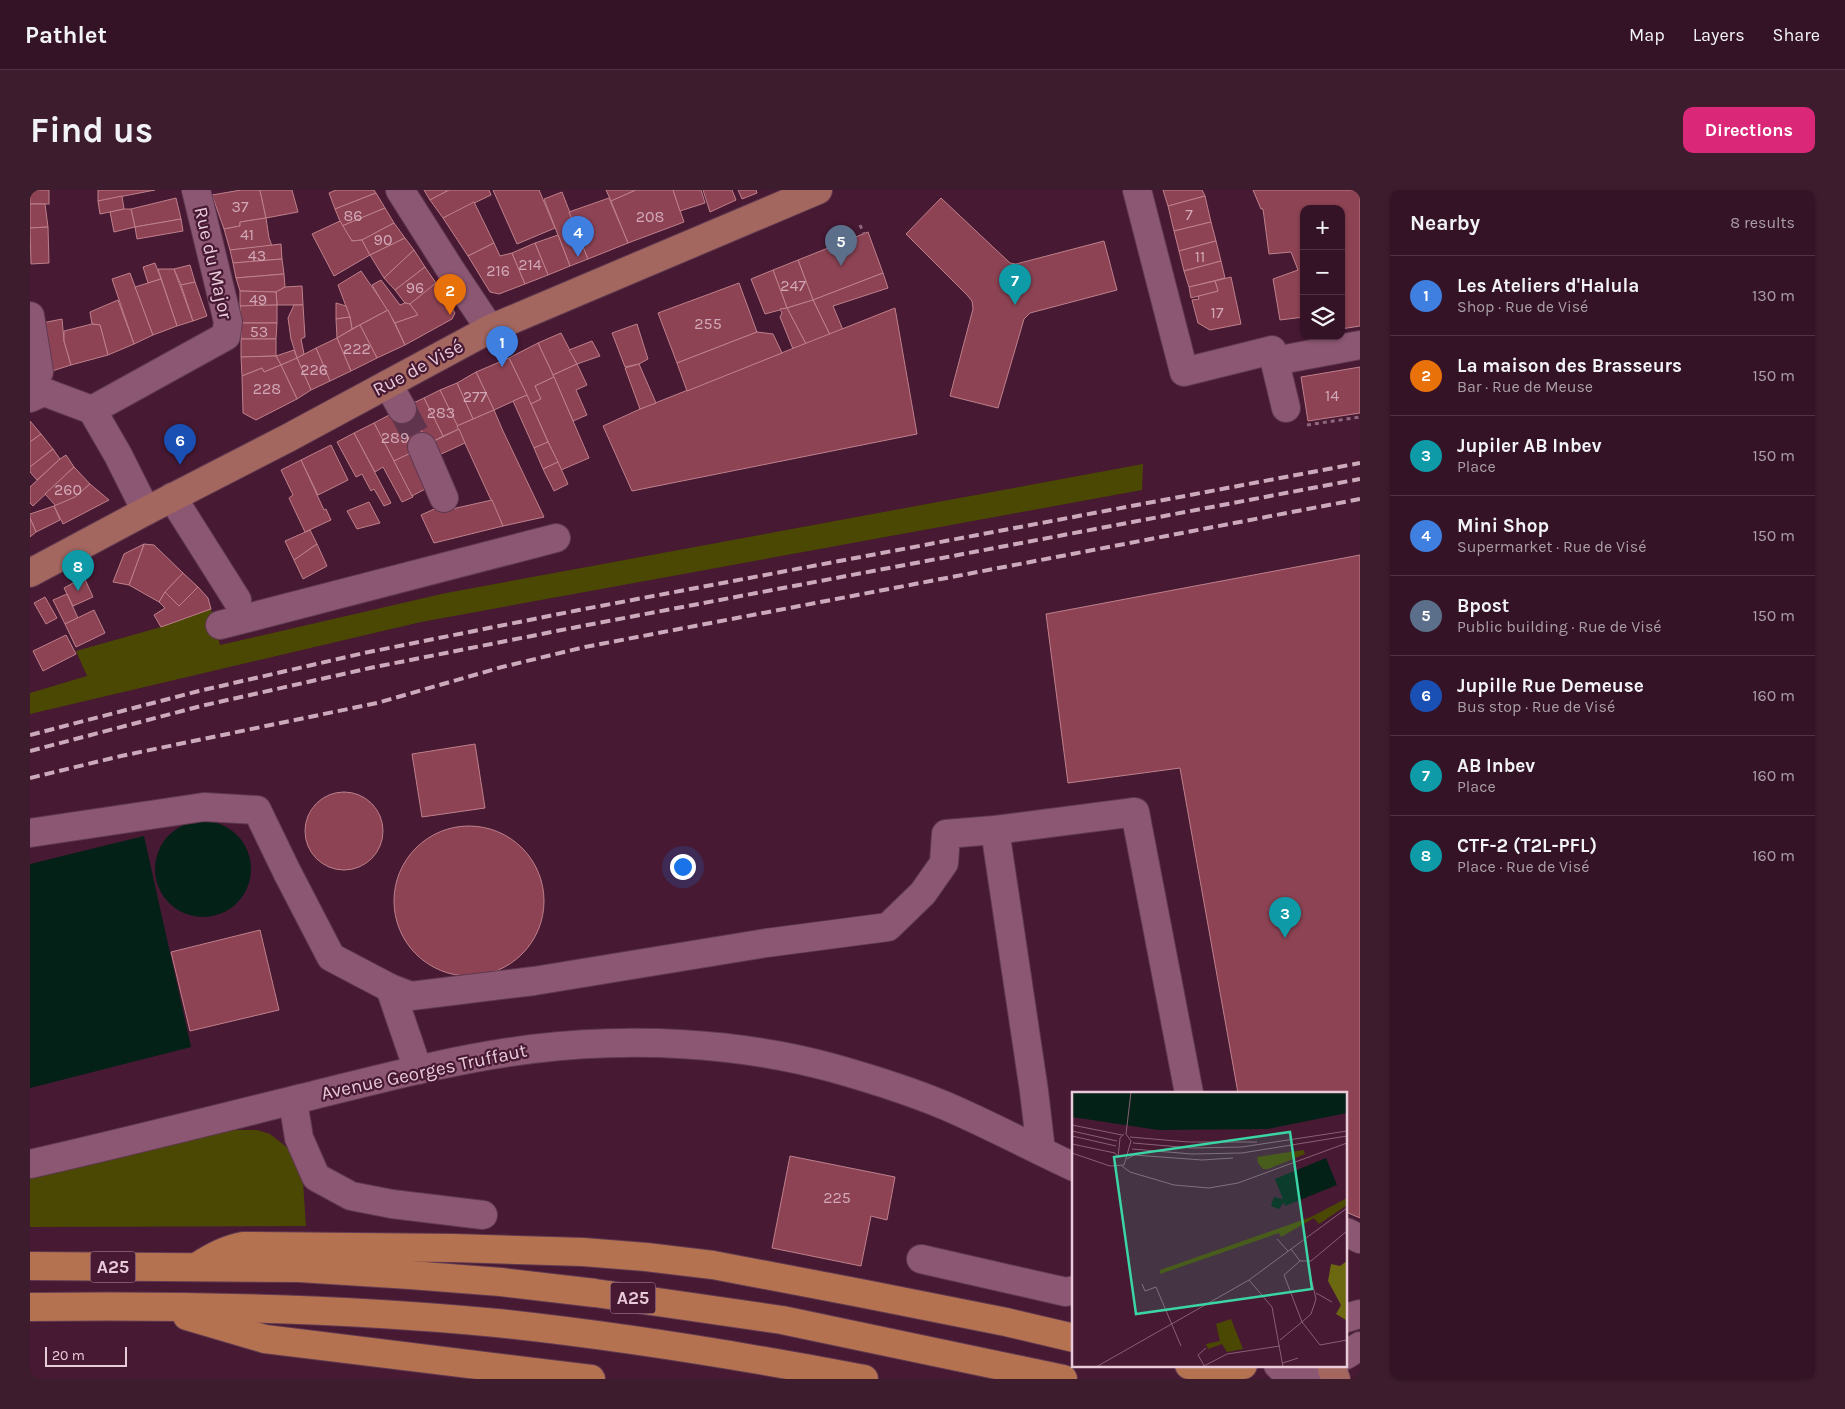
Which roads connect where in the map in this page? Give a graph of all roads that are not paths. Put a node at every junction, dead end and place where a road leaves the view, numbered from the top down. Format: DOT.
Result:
graph roads {
  1 [pos="196,190"];
  2 [pos="400,190"];
  3 [pos="818,190"];
  4 [pos="1137,190"];
  5 [pos="30,316"];
  6 [pos="490,328"];
  7 [pos="1360,346"];
  8 [pos="1274,361"];
  9 [pos="39,372"];
  10 [pos="388,384"];
  11 [pos="30,398"];
  12 [pos="1286,408"];
  13 [pos="402,409"];
  14 [pos="92,410"];
  15 [pos="422,447"];
  16 [pos="172,497"];
  17 [pos="444,498"];
  18 [pos="146,511"];
  19 [pos="556,538"];
  20 [pos="30,573"];
  21 [pos="237,600"];
  22 [pos="220,625"];
  23 [pos="995,830"];
  24 [pos="30,834"];
  25 [pos="390,988"];
  26 [pos="418,1070"];
  27 [pos="1189,1092"];
  28 [pos="293,1100"];
  29 [pos="1041,1151"];
  30 [pos="30,1164"];
  31 [pos="1072,1166"];
  32 [pos="483,1215"];
  33 [pos="1348,1233"];
  34 [pos="1360,1239"];
  35 [pos="922,1259"];
  36 [pos="30,1266"];
  37 [pos="197,1267"];
  38 [pos="1072,1290"];
  39 [pos="30,1307"];
  40 [pos="157,1307"];
  41 [pos="1072,1338"];
  42 [pos="1360,1346"];
  43 [pos="1348,1355"];
  44 [pos="1195,1366"];
  45 [pos="1236,1366"];
  46 [pos="1271,1366"];
  47 [pos="1279,1366"];
  48 [pos="1324,1373"];
  49 [pos="591,1379"];
  50 [pos="864,1379"];
  51 [pos="1063,1379"];
  52 [pos="1269,1379"];
  1 -- 14 [label="street, Rue du Major"];
  2 -- 6 [label="street"];
  3 -- 6 [label="main road, Rue de Visé"];
  4 -- 8 [label="street"];
  5 -- 9 [label="street"];
  6 -- 10 [label="main road, Rue de Visé"];
  7 -- 8 [label="street"];
  8 -- 12 [label="street"];
  10 -- 13 [label="street"];
  10 -- 16 [label="main road, Rue de Visé"];
  11 -- 14 [label="street"];
  14 -- 18 [label="street"];
  15 -- 17 [label="street"];
  16 -- 18 [label="main road, Rue de Visé"];
  16 -- 21 [label="street"];
  18 -- 20 [label="main road, Rue de Visé"];
  19 -- 22 [label="street"];
  23 -- 25 [label="street"];
  23 -- 27 [label="street"];
  23 -- 29 [label="street"];
  24 -- 25 [label="street"];
  25 -- 26 [label="street"];
  26 -- 28 [label="street, Avenue Georges Truffaut"];
  26 -- 29 [label="street, Avenue Georges Truffaut"];
  28 -- 30 [label="street, Avenue Georges Truffaut"];
  28 -- 32 [label="street"];
  29 -- 31 [label="street, Avenue Georges Truffaut"];
  33 -- 34 [label="street"];
  35 -- 38 [label="street"];
  36 -- 37 [label="highway, A25"];
  37 -- 41 [label="highway"];
  37 -- 51 [label="highway, A25"];
  39 -- 40 [label="highway, A25"];
  40 -- 49 [label="highway, A25"];
  40 -- 50 [label="highway, A25"];
  42 -- 43 [label="street"];
  44 -- 45 [label="highway"];
  46 -- 52 [label="street"];
  47 -- 48 [label="street"];
}
